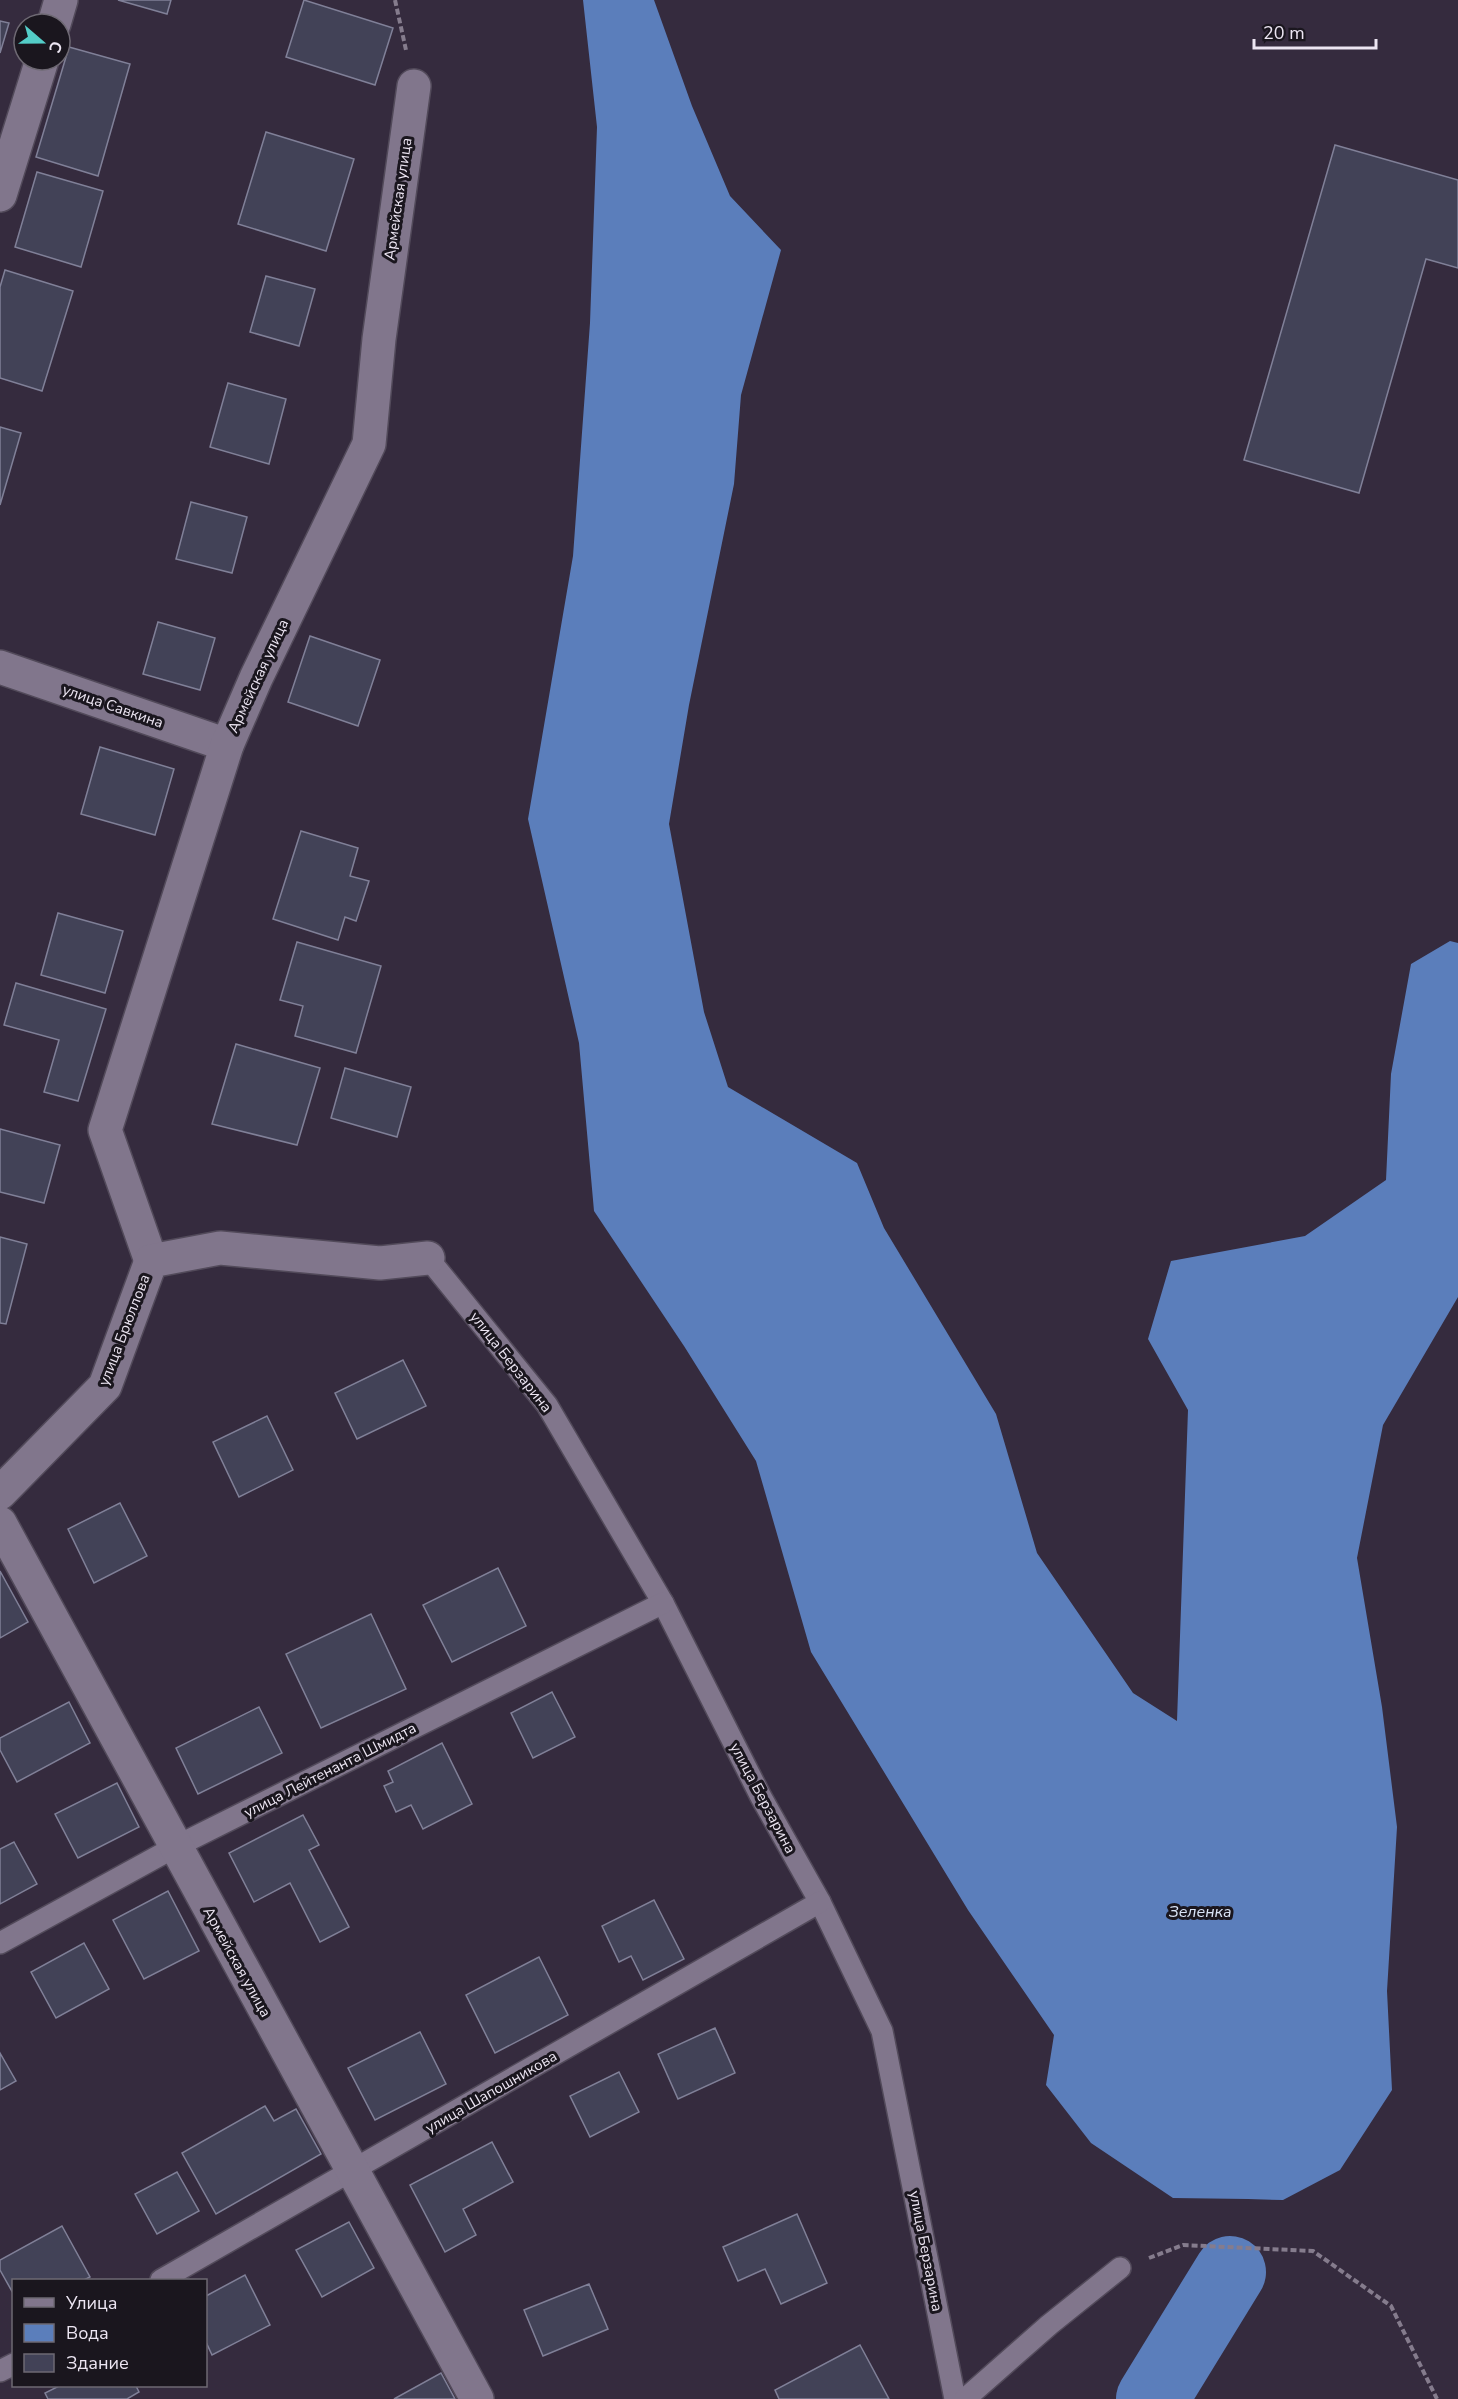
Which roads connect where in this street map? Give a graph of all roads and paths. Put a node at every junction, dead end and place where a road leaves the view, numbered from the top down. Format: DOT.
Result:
graph roads {
  1 [pos="395,0"];
  2 [pos="38,72"];
  3 [pos="414,86"];
  4 [pos="0,195"];
  5 [pos="0,667"];
  6 [pos="227,745"];
  7 [pos="428,1258"];
  8 [pos="151,1261"];
  9 [pos="0,1493"];
  10 [pos="0,1523"];
  11 [pos="663,1603"];
  12 [pos="175,1847"];
  13 [pos="820,1902"];
  14 [pos="0,1943"];
  15 [pos="352,2173"];
  16 [pos="1120,2268"];
  17 [pos="163,2279"];
  18 [pos="477,2399"];
  19 [pos="956,2399"];
  20 [pos="965,2399"];
  21 [pos="1437,2399"];
  1 -- 3 [label="path"];
  2 -- 4 [label="street"];
  3 -- 6 [label="street, Армейская улица"];
  5 -- 6 [label="street, улица Савкина"];
  6 -- 8 [label="street, Армейская улица"];
  7 -- 8 [label="street, улица Брюллова"];
  7 -- 11 [label="lane, улица Берзарина"];
  8 -- 9 [label="street, улица Брюллова"];
  10 -- 12 [label="street, Армейская улица"];
  11 -- 12 [label="lane, улица Лейтенанта Шмидта"];
  11 -- 13 [label="lane, улица Берзарина"];
  12 -- 14 [label="lane, улица Лейтенанта Шмидта"];
  12 -- 15 [label="street, Армейская улица"];
  13 -- 15 [label="lane, улица Шапошникова"];
  13 -- 19 [label="lane, улица Берзарина"];
  15 -- 17 [label="lane, улица Шапошникова"];
  15 -- 18 [label="street, Армейская улица"];
  16 -- 20 [label="lane"];
  16 -- 21 [label="path"];
}
